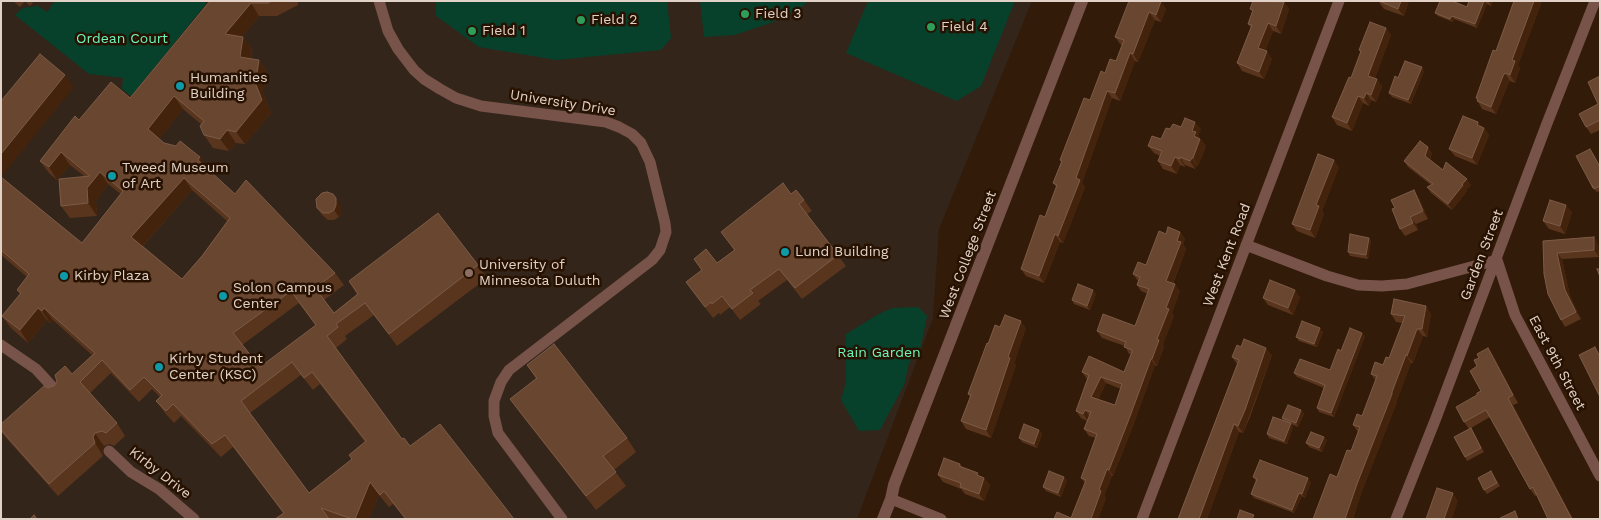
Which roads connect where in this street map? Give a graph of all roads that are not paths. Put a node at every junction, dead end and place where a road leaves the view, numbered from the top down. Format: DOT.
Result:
graph roads {
  1 [pos="379,1"];
  2 [pos="1082,1"];
  3 [pos="1339,1"];
  4 [pos="1595,1"];
  5 [pos="1246,245"];
  6 [pos="1496,260"];
  7 [pos="1,345"];
  8 [pos="58,393"];
  9 [pos="109,451"];
  10 [pos="1600,476"];
  11 [pos="891,499"];
  12 [pos="194,519"];
  13 [pos="562,519"];
  14 [pos="883,519"];
  15 [pos="941,519"];
  16 [pos="1142,519"];
  17 [pos="1396,519"];
  1 -- 13 [label="street, University Drive"];
  2 -- 11 [label="street, West College Street"];
  3 -- 5 [label="street, West Kent Road"];
  4 -- 6 [label="street, Garden Street"];
  5 -- 6 [label="street"];
  5 -- 16 [label="street, West Kent Road"];
  6 -- 10 [label="street, East 9th Street"];
  6 -- 17 [label="street, Garden Street"];
  7 -- 8 [label="street"];
  9 -- 12 [label="street, Kirby Drive"];
  11 -- 14 [label="street, West College Street"];
  11 -- 15 [label="street"];
}
